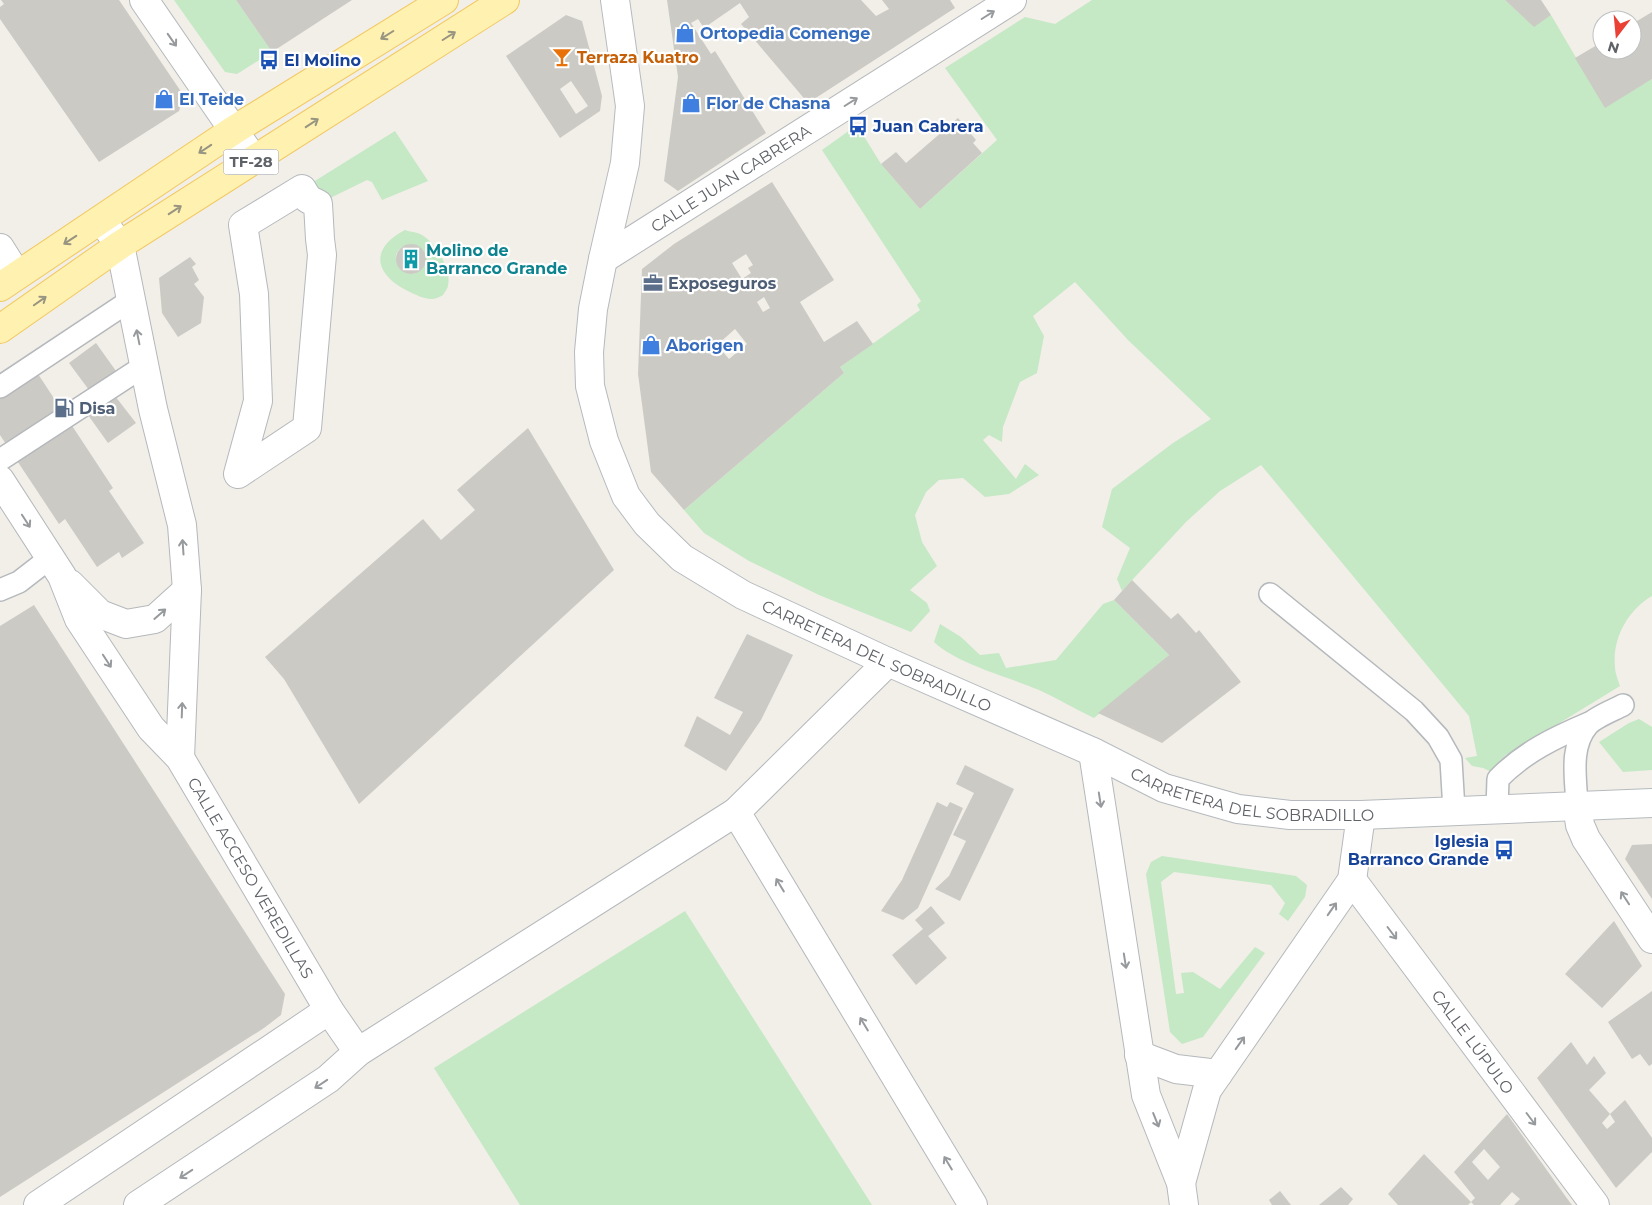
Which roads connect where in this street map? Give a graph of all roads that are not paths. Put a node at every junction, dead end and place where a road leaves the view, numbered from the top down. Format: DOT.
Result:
graph roads {
  1 [pos="144,0"];
  2 [pos="444,0"];
  3 [pos="505,0"];
  4 [pos="615,0"];
  5 [pos="1012,0"];
  6 [pos="234,130"];
  7 [pos="254,160"];
  8 [pos="101,220"];
  9 [pos="120,245"];
  10 [pos="0,248"];
  11 [pos="602,259"];
  12 [pos="9,281"];
  13 [pos="131,300"];
  14 [pos="0,329"];
  15 [pos="144,366"];
  16 [pos="0,387"];
  17 [pos="307,428"];
  18 [pos="0,460"];
  19 [pos="0,480"];
  20 [pos="56,567"];
  21 [pos="0,590"];
  22 [pos="187,590"];
  23 [pos="1270,594"];
  24 [pos="888,662"];
  25 [pos="1623,705"];
  26 [pos="1589,723"];
  27 [pos="1092,752"];
  28 [pos="180,758"];
  29 [pos="1652,802"];
  30 [pos="1577,805"];
  31 [pos="1497,809"];
  32 [pos="1454,810"];
  33 [pos="736,812"];
  34 [pos="1361,815"];
  35 [pos="1352,880"];
  36 [pos="1652,939"];
  37 [pos="329,1010"];
  38 [pos="358,1052"];
  39 [pos="1140,1055"];
  40 [pos="1218,1074"];
  41 [pos="1183,1194"];
  42 [pos="38,1205"];
  43 [pos="138,1205"];
  44 [pos="973,1205"];
  45 [pos="1595,1205"];
  1 -- 6 [label="street, one-way"];
  2 -- 6 [label="main road, TF-28, one-way"];
  7 -- 3 [label="main road, TF-28, one-way"];
  4 -- 11 [label="street, CARRETERA DEL SOBRADILLO"];
  11 -- 5 [label="street, CALLE JUAN CABRERA, one-way"];
  6 -- 7 [label="street"];
  6 -- 8 [label="main road, TF-28, one-way"];
  9 -- 7 [label="main road, TF-28, one-way"];
  8 -- 9 [label="street"];
  8 -- 12 [label="main road, TF-28, one-way"];
  9 -- 13 [label="street"];
  14 -- 9 [label="main road, TF-28, one-way"];
  10 -- 12 [label="street"];
  11 -- 24 [label="street, CARRETERA DEL SOBRADILLO"];
  15 -- 13 [label="street, one-way"];
  13 -- 16 [label="lane"];
  15 -- 18 [label="lane"];
  22 -- 15 [label="street, one-way"];
  17 -- 17 [label="street"];
  19 -- 20 [label="street, CALLE ACCESO VEREDILLAS, one-way"];
  20 -- 21 [label="lane"];
  20 -- 22 [label="street, one-way"];
  20 -- 28 [label="street, CALLE ACCESO VEREDILLAS, one-way"];
  28 -- 22 [label="street, one-way"];
  23 -- 32 [label="lane"];
  24 -- 27 [label="street, CARRETERA DEL SOBRADILLO"];
  24 -- 33 [label="street"];
  25 -- 26 [label="lane"];
  26 -- 30 [label="lane"];
  26 -- 31 [label="lane"];
  27 -- 34 [label="street, CARRETERA DEL SOBRADILLO"];
  27 -- 39 [label="street, one-way"];
  28 -- 37 [label="street, CALLE ACCESO VEREDILLAS"];
  29 -- 30 [label="street, CARRETERA DEL SOBRADILLO"];
  30 -- 31 [label="street, CARRETERA DEL SOBRADILLO"];
  36 -- 30 [label="street, one-way"];
  31 -- 32 [label="street, CARRETERA DEL SOBRADILLO"];
  32 -- 34 [label="street, CARRETERA DEL SOBRADILLO"];
  33 -- 38 [label="street"];
  44 -- 33 [label="street, one-way"];
  34 -- 35 [label="street"];
  40 -- 35 [label="street, one-way"];
  35 -- 45 [label="street, CALLE LÚPULO, one-way"];
  37 -- 38 [label="street, CALLE ACCESO VEREDILLAS"];
  37 -- 42 [label="street"];
  38 -- 43 [label="street, one-way"];
  39 -- 40 [label="street"];
  39 -- 41 [label="street, one-way"];
  40 -- 41 [label="street"];
}
